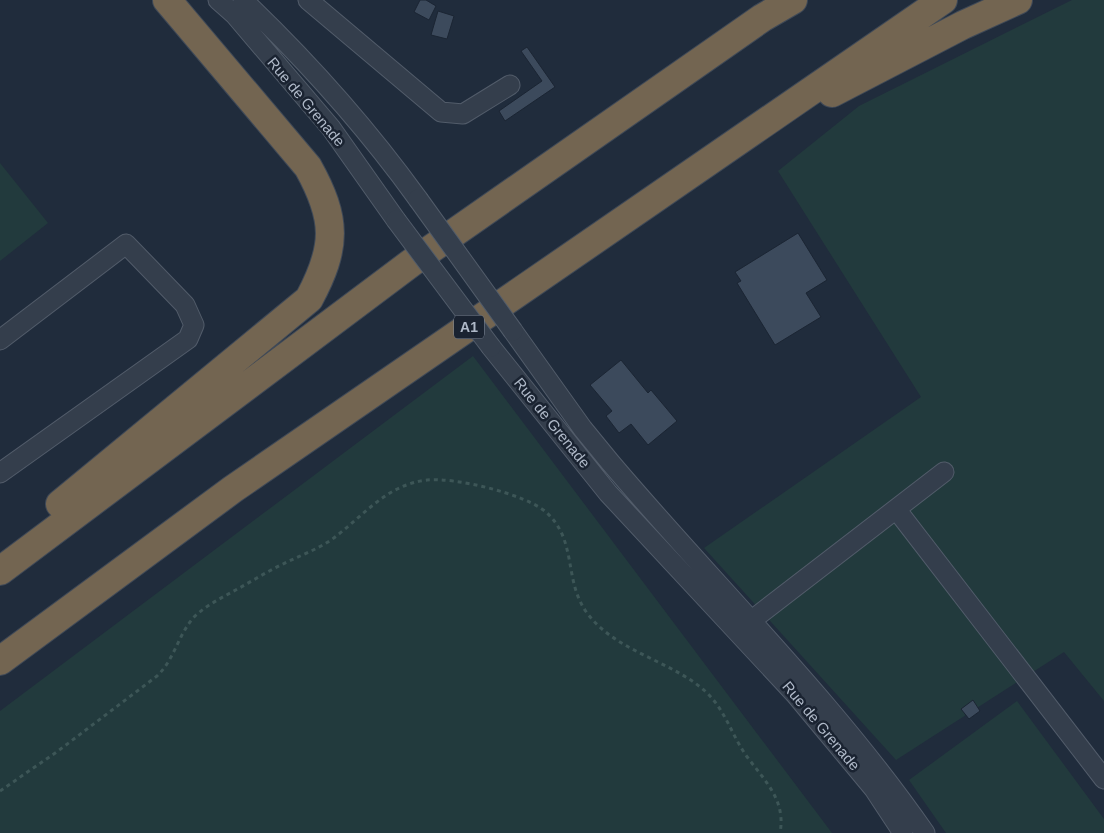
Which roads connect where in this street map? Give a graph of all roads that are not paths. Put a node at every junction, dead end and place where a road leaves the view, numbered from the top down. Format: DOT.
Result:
graph roads {
  1 [pos="167,0"];
  2 [pos="218,0"];
  3 [pos="243,0"];
  4 [pos="308,0"];
  5 [pos="786,0"];
  6 [pos="793,0"];
  7 [pos="943,0"];
  8 [pos="1018,0"];
  9 [pos="762,18"];
  10 [pos="510,85"];
  11 [pos="721,153"];
  12 [pos="0,340"];
  13 [pos="944,472"];
  14 [pos="0,473"];
  15 [pos="896,509"];
  16 [pos="0,555"];
  17 [pos="0,571"];
  18 [pos="745,626"];
  19 [pos="0,661"];
  20 [pos="1104,779"];
  21 [pos="903,833"];
  22 [pos="925,833"];
  1 -- 16 [label="highway"];
  2 -- 18 [label="street, Rue de Grenade, bridge"];
  3 -- 18 [label="street, Rue de Grenade, bridge"];
  4 -- 10 [label="street"];
  5 -- 9 [label="highway"];
  6 -- 9 [label="highway"];
  7 -- 11 [label="highway, A1"];
  8 -- 11 [label="highway"];
  9 -- 17 [label="highway"];
  11 -- 19 [label="highway, A1"];
  12 -- 14 [label="street"];
  13 -- 15 [label="street"];
  15 -- 18 [label="street"];
  15 -- 20 [label="street"];
  18 -- 21 [label="street, Rue de Grenade"];
  18 -- 22 [label="street, Rue de Grenade"];
}
